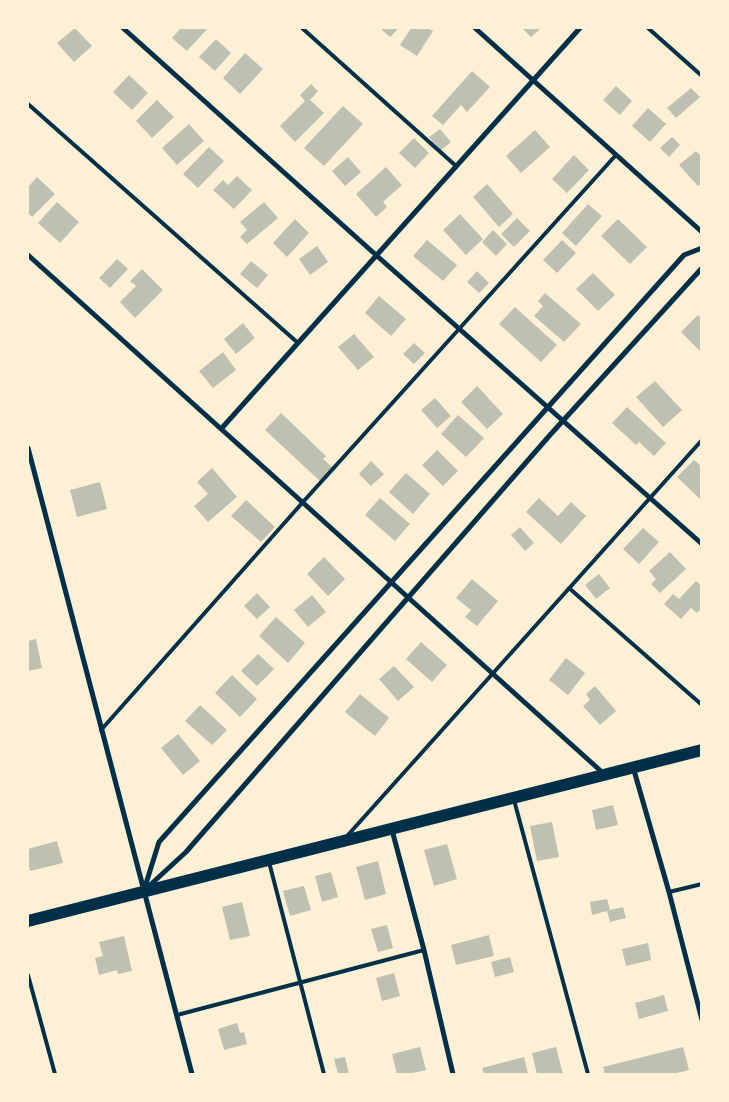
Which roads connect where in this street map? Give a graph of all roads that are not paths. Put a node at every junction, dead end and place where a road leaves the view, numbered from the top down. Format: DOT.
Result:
graph roads {
  1 [pos="123,28"];
  2 [pos="302,28"];
  3 [pos="475,28"];
  4 [pos="580,28"];
  5 [pos="648,28"];
  6 [pos="702,76"];
  7 [pos="533,80"];
  8 [pos="28,104"];
  9 [pos="616,154"];
  10 [pos="456,166"];
  11 [pos="702,232"];
  12 [pos="702,248"];
  13 [pos="28,255"];
  14 [pos="376,255"];
  15 [pos="702,268"];
  16 [pos="459,328"];
  17 [pos="298,343"];
  18 [pos="548,408"];
  19 [pos="563,420"];
  20 [pos="222,429"];
  21 [pos="702,440"];
  22 [pos="28,448"];
  23 [pos="650,498"];
  24 [pos="303,502"];
  25 [pos="702,544"];
  26 [pos="391,582"];
  27 [pos="569,588"];
  28 [pos="408,597"];
  29 [pos="493,674"];
  30 [pos="702,705"];
  31 [pos="102,730"];
  32 [pos="702,750"];
  33 [pos="633,767"];
  34 [pos="605,775"];
  35 [pos="514,798"];
  36 [pos="392,829"];
  37 [pos="342,842"];
  38 [pos="269,860"];
  39 [pos="702,884"];
  40 [pos="144,890"];
  41 [pos="669,892"];
  42 [pos="28,921"];
  43 [pos="424,950"];
  44 [pos="28,975"];
  45 [pos="301,983"];
  46 [pos="177,1015"];
  47 [pos="702,1020"];
  48 [pos="55,1074"];
  49 [pos="192,1074"];
  50 [pos="324,1074"];
  51 [pos="453,1074"];
  52 [pos="588,1074"];
  1 -- 14 [label="street"];
  2 -- 10 [label="lane"];
  3 -- 7 [label="street"];
  4 -- 7 [label="street"];
  5 -- 6 [label="lane"];
  7 -- 9 [label="street"];
  7 -- 10 [label="street"];
  8 -- 17 [label="lane"];
  9 -- 11 [label="street"];
  9 -- 16 [label="lane"];
  10 -- 14 [label="street"];
  12 -- 18 [label="street"];
  13 -- 20 [label="street"];
  14 -- 16 [label="street"];
  14 -- 17 [label="street"];
  15 -- 19 [label="street"];
  16 -- 18 [label="street"];
  16 -- 24 [label="lane"];
  17 -- 20 [label="street"];
  18 -- 19 [label="street"];
  18 -- 26 [label="street"];
  19 -- 23 [label="street"];
  19 -- 28 [label="street"];
  20 -- 24 [label="street"];
  21 -- 23 [label="lane"];
  22 -- 31 [label="street"];
  23 -- 25 [label="street"];
  23 -- 27 [label="lane"];
  24 -- 26 [label="street"];
  24 -- 31 [label="lane"];
  26 -- 28 [label="street"];
  26 -- 40 [label="street"];
  27 -- 29 [label="lane"];
  27 -- 30 [label="lane"];
  28 -- 29 [label="street"];
  28 -- 40 [label="street"];
  29 -- 34 [label="street"];
  29 -- 37 [label="lane"];
  31 -- 40 [label="street"];
  32 -- 33 [label="main road"];
  33 -- 34 [label="main road"];
  33 -- 41 [label="street"];
  34 -- 35 [label="main road"];
  35 -- 36 [label="main road"];
  35 -- 52 [label="lane"];
  36 -- 37 [label="main road"];
  36 -- 43 [label="street"];
  37 -- 38 [label="main road"];
  38 -- 40 [label="main road"];
  38 -- 45 [label="lane"];
  39 -- 41 [label="lane"];
  40 -- 42 [label="main road"];
  40 -- 46 [label="street"];
  41 -- 47 [label="street"];
  43 -- 45 [label="lane"];
  43 -- 51 [label="street"];
  44 -- 48 [label="lane"];
  45 -- 46 [label="lane"];
  45 -- 50 [label="lane"];
  46 -- 49 [label="street"];
}
